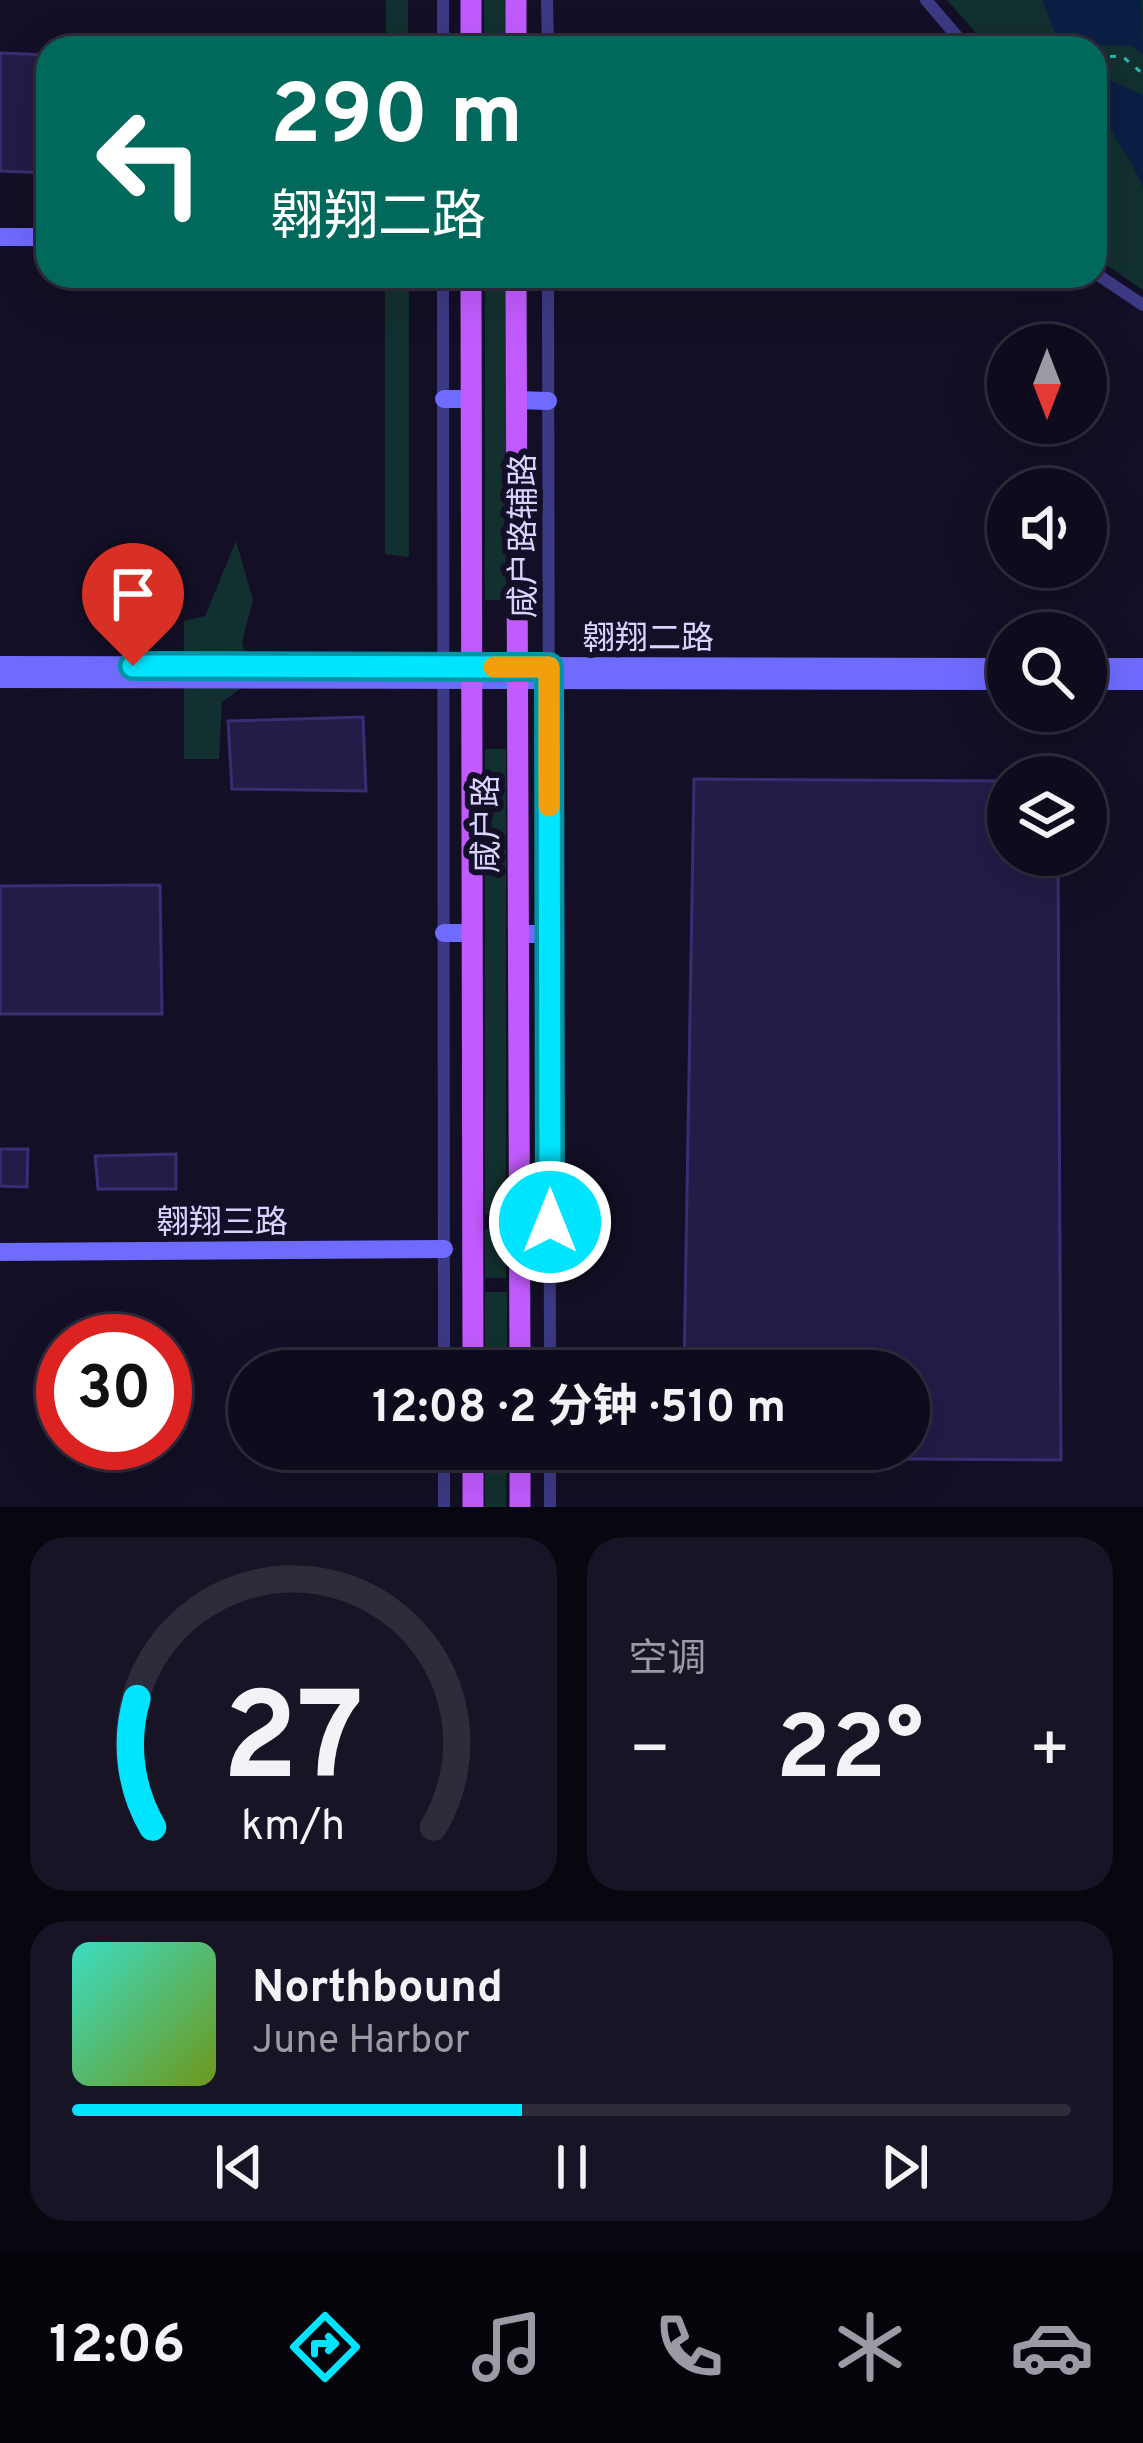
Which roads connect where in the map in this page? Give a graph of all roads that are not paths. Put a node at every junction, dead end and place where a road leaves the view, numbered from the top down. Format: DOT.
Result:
graph roads {
  1 [pos="443,0"];
  2 [pos="471,0"];
  3 [pos="516,0"];
  4 [pos="548,0"];
  5 [pos="926,0"];
  6 [pos="443,36"];
  7 [pos="471,36"];
  8 [pos="516,36"];
  9 [pos="548,36"];
  10 [pos="957,36"];
  11 [pos="0,237"];
  12 [pos="36,237"];
  13 [pos="1107,281"];
  14 [pos="443,288"];
  15 [pos="471,288"];
  16 [pos="516,288"];
  17 [pos="548,288"];
  18 [pos="1143,305"];
  19 [pos="443,399"];
  20 [pos="471,399"];
  21 [pos="517,400"];
  22 [pos="548,400"];
  23 [pos="0,665"];
  24 [pos="987,667"];
  25 [pos="1107,667"];
  26 [pos="1143,667"];
  27 [pos="444,674"];
  28 [pos="472,674"];
  29 [pos="517,674"];
  30 [pos="549,674"];
  31 [pos="0,680"];
  32 [pos="987,681"];
  33 [pos="1107,681"];
  34 [pos="1143,681"];
  35 [pos="444,933"];
  36 [pos="472,933"];
  37 [pos="518,934"];
  38 [pos="549,934"];
  39 [pos="444,1249"];
  40 [pos="0,1252"];
  41 [pos="444,1350"];
  42 [pos="473,1350"];
  43 [pos="520,1350"];
  44 [pos="550,1350"];
  45 [pos="444,1470"];
  46 [pos="473,1470"];
  47 [pos="520,1470"];
  48 [pos="550,1470"];
  49 [pos="444,1507"];
  50 [pos="473,1507"];
  51 [pos="520,1507"];
  52 [pos="550,1507"];
  1 -- 6 [label="street"];
  2 -- 7 [label="main road"];
  3 -- 8 [label="main road"];
  4 -- 9 [label="street"];
  5 -- 10 [label="street"];
  11 -- 12 [label="street"];
  13 -- 18 [label="street"];
  14 -- 19 [label="street"];
  15 -- 20 [label="main road, 咸户路"];
  16 -- 21 [label="main road, 咸户路"];
  17 -- 22 [label="street, 咸户路辅路"];
  19 -- 20 [label="street"];
  19 -- 27 [label="street"];
  20 -- 28 [label="main road, 咸户路"];
  21 -- 22 [label="street"];
  21 -- 29 [label="main road, 咸户路"];
  22 -- 30 [label="street, 咸户路辅路"];
  23 -- 27 [label="street, 翱翔二路"];
  24 -- 30 [label="street, 翱翔二路"];
  25 -- 26 [label="street"];
  27 -- 28 [label="street, 翱翔二路"];
  27 -- 31 [label="street, 翱翔二路"];
  27 -- 35 [label="street"];
  28 -- 29 [label="street, 翱翔二路"];
  28 -- 36 [label="main road, 咸户路"];
  29 -- 30 [label="street, 翱翔二路"];
  29 -- 37 [label="main road, 咸户路"];
  30 -- 32 [label="street, 翱翔二路"];
  30 -- 38 [label="street, 咸户路辅路"];
  33 -- 34 [label="street"];
  35 -- 36 [label="street"];
  35 -- 39 [label="street"];
  36 -- 42 [label="main road, 咸户路"];
  37 -- 38 [label="street"];
  37 -- 43 [label="main road, 咸户路"];
  38 -- 44 [label="street, 咸户路辅路"];
  39 -- 40 [label="street, 翱翔三路"];
  39 -- 41 [label="street"];
  45 -- 49 [label="street"];
  46 -- 50 [label="main road"];
  47 -- 51 [label="main road"];
  48 -- 52 [label="street"];
}
